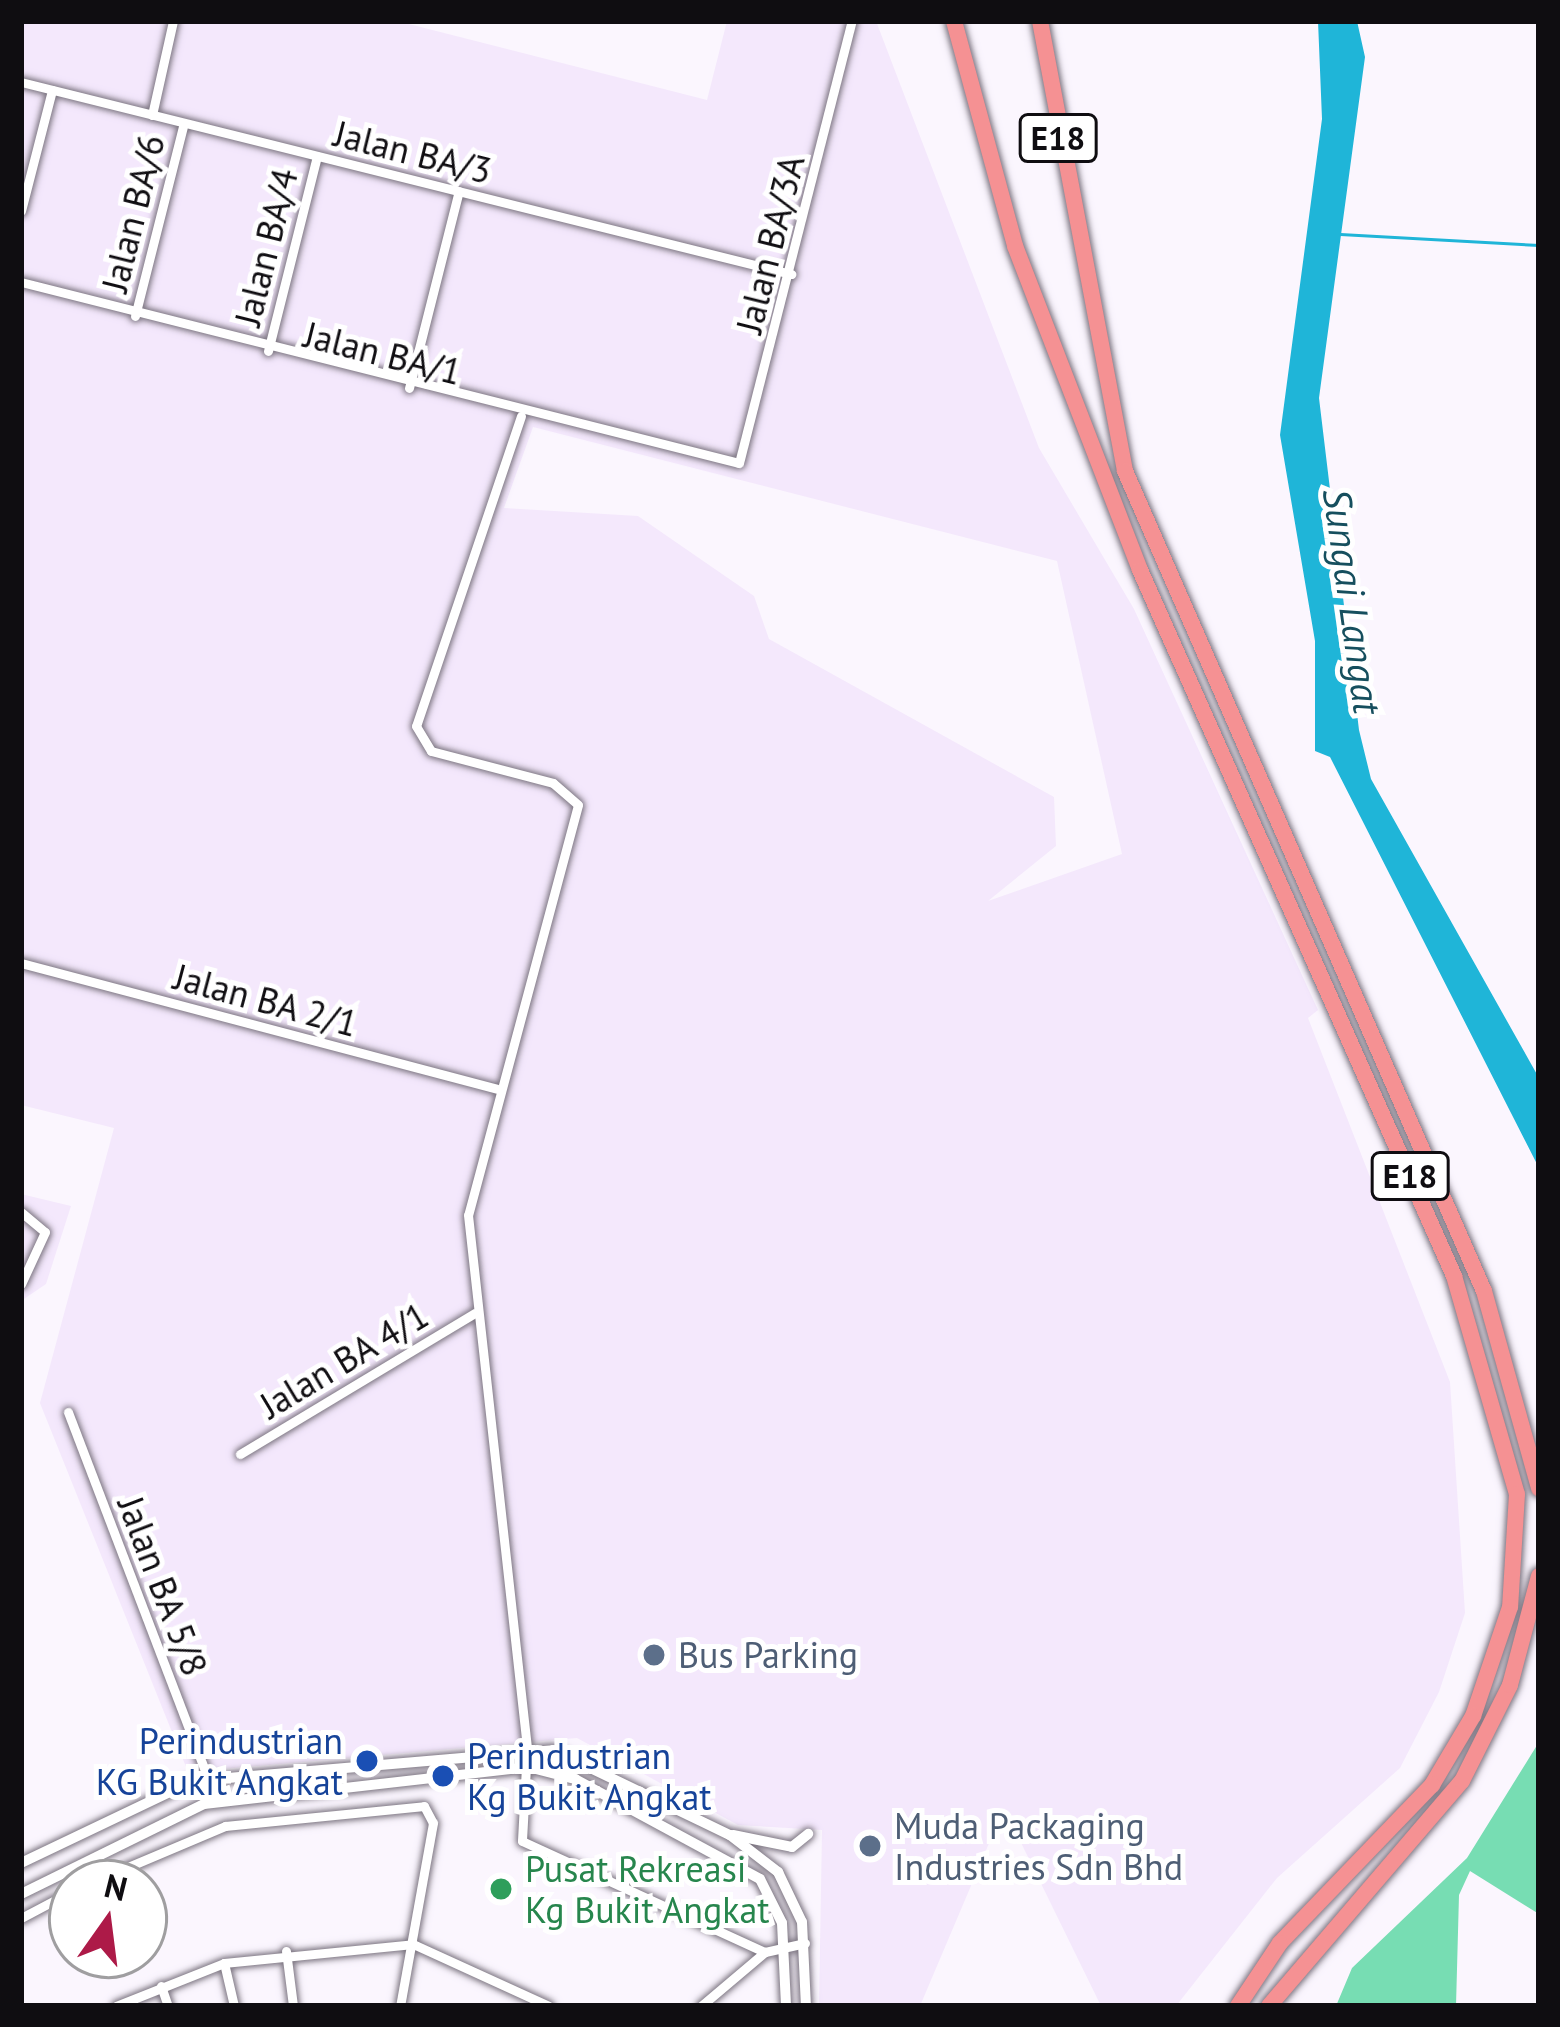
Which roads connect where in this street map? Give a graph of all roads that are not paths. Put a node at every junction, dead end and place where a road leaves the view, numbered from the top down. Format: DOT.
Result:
graph roads {
  1 [pos="173,21"];
  2 [pos="852,21"];
  3 [pos="954,21"];
  4 [pos="1040,21"];
  5 [pos="21,82"];
  6 [pos="52,90"];
  7 [pos="152,115"];
  8 [pos="184,123"];
  9 [pos="316,156"];
  10 [pos="459,191"];
  11 [pos="21,211"];
  12 [pos="791,274"];
  13 [pos="25,285"];
  14 [pos="135,316"];
  15 [pos="268,351"];
  16 [pos="409,388"];
  17 [pos="521,416"];
  18 [pos="725,466"];
  19 [pos="21,963"];
  20 [pos="497,1089"];
  21 [pos="21,1212"];
  22 [pos="21,1284"];
  23 [pos="475,1313"];
  24 [pos="68,1412"];
  25 [pos="240,1454"];
  26 [pos="1539,1488"];
  27 [pos="1539,1576"];
  28 [pos="527,1748"];
  29 [pos="528,1767"];
  30 [pos="208,1778"];
  31 [pos="350,1785"];
  32 [pos="353,1809"];
  33 [pos="808,1834"];
  34 [pos="730,1835"];
  35 [pos="147,1859"];
  36 [pos="21,1863"];
  37 [pos="21,1894"];
  38 [pos="48,1904"];
  39 [pos="21,1918"];
  40 [pos="805,1943"];
  41 [pos="413,1944"];
  42 [pos="785,1944"];
  43 [pos="286,1951"];
  44 [pos="766,1952"];
  45 [pos="224,1963"];
  46 [pos="161,1986"];
  47 [pos="116,2006"];
  48 [pos="168,2006"];
  49 [pos="234,2006"];
  50 [pos="293,2006"];
  51 [pos="400,2006"];
  52 [pos="549,2006"];
  53 [pos="700,2006"];
  54 [pos="786,2006"];
  55 [pos="806,2006"];
  56 [pos="1238,2006"];
  57 [pos="1269,2006"];
  1 -- 7 [label="street"];
  2 -- 12 [label="street, Jalan BA/3A"];
  3 -- 56 [label="highway, E18"];
  4 -- 26 [label="highway, E18"];
  5 -- 6 [label="street, Jalan BA/3"];
  6 -- 7 [label="street, Jalan BA/3"];
  6 -- 11 [label="street"];
  7 -- 8 [label="street, Jalan BA/3"];
  8 -- 9 [label="street, Jalan BA/3"];
  8 -- 14 [label="street, Jalan BA/6"];
  9 -- 10 [label="street, Jalan BA/3"];
  9 -- 15 [label="street, Jalan BA/4"];
  10 -- 12 [label="street, Jalan BA/3"];
  10 -- 16 [label="street"];
  12 -- 18 [label="street, Jalan BA/3A"];
  13 -- 14 [label="street, Jalan BA/1"];
  14 -- 15 [label="street, Jalan BA/1"];
  15 -- 16 [label="street, Jalan BA/1"];
  16 -- 17 [label="street, Jalan BA/1"];
  17 -- 18 [label="street, Jalan BA/1"];
  17 -- 20 [label="street"];
  19 -- 20 [label="street, Jalan BA 2/1"];
  20 -- 23 [label="street"];
  21 -- 22 [label="street"];
  23 -- 25 [label="street, Jalan BA 4/1"];
  23 -- 28 [label="street"];
  24 -- 30 [label="street, Jalan BA 5/8"];
  27 -- 57 [label="highway"];
  28 -- 29 [label="street"];
  28 -- 30 [label="street"];
  28 -- 34 [label="street"];
  29 -- 31 [label="street"];
  29 -- 42 [label="street"];
  29 -- 44 [label="street"];
  30 -- 36 [label="street"];
  31 -- 32 [label="street"];
  31 -- 37 [label="street"];
  32 -- 35 [label="street"];
  32 -- 41 [label="street"];
  33 -- 34 [label="street"];
  34 -- 40 [label="street"];
  38 -- 39 [label="street"];
  40 -- 42 [label="street"];
  40 -- 55 [label="street"];
  41 -- 43 [label="street"];
  41 -- 51 [label="street"];
  41 -- 52 [label="street"];
  42 -- 44 [label="street"];
  42 -- 54 [label="street"];
  43 -- 45 [label="street"];
  43 -- 50 [label="street"];
  44 -- 53 [label="street"];
  45 -- 46 [label="street"];
  45 -- 49 [label="street"];
  46 -- 47 [label="street"];
  46 -- 48 [label="street"];
}
